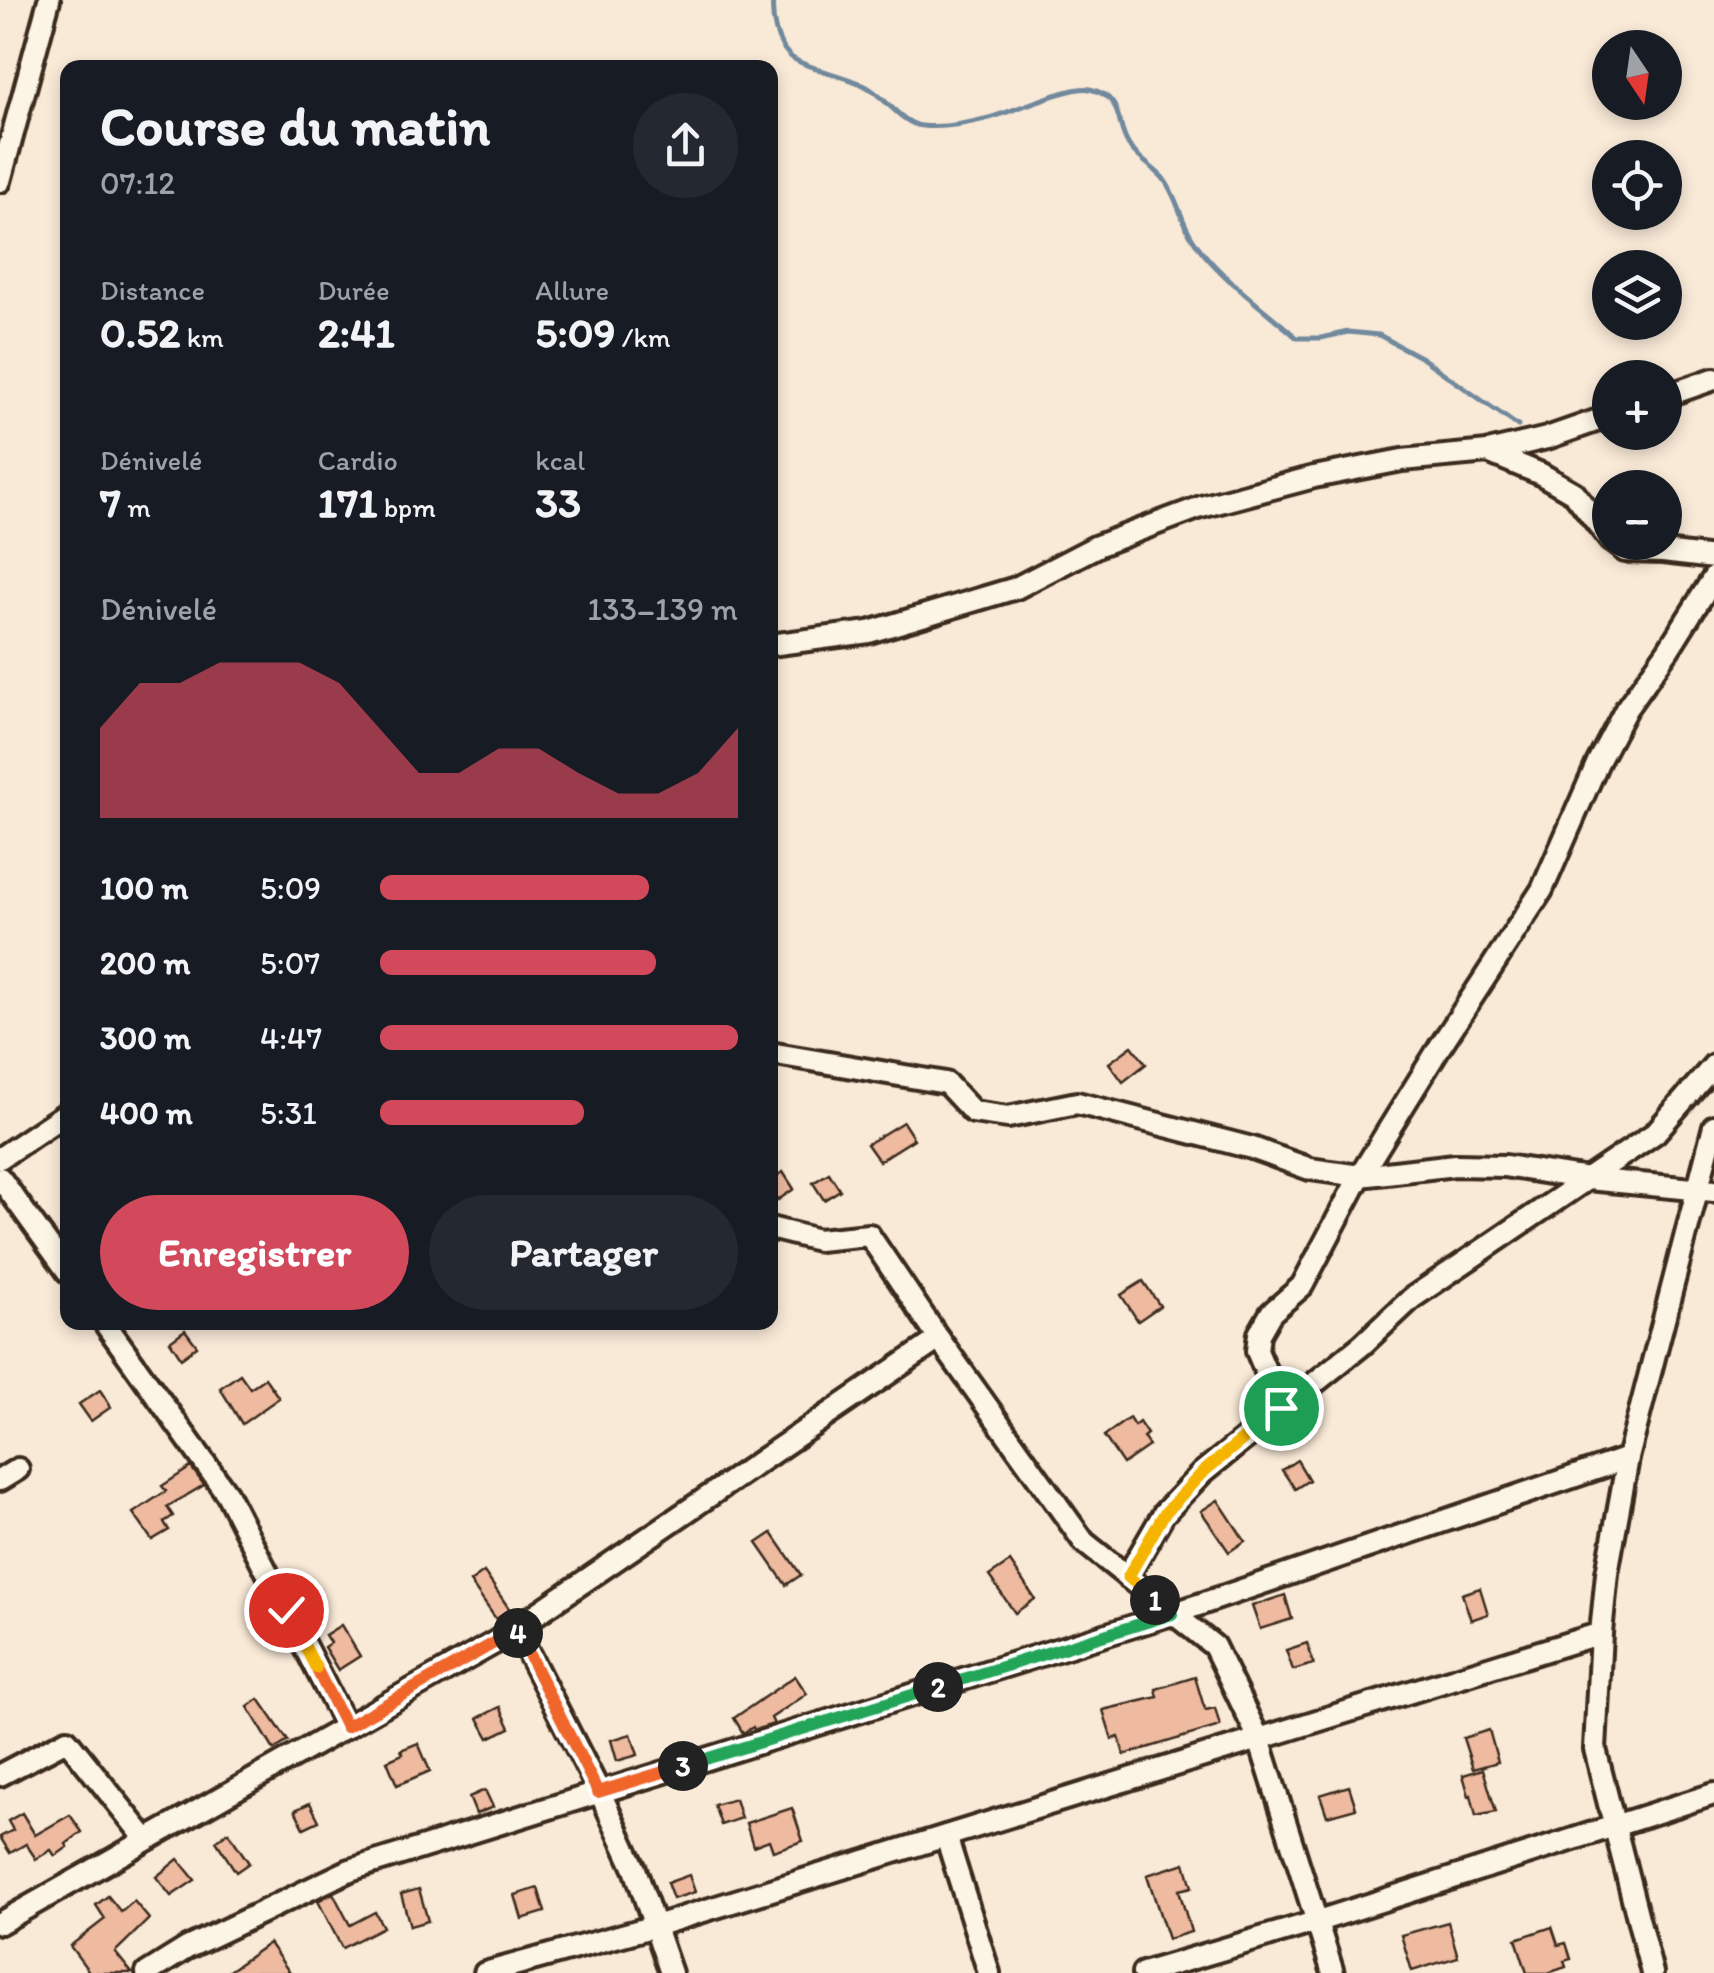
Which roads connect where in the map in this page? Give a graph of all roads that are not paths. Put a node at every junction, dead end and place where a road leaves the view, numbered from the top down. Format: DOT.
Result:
graph roads {
  1 [pos="49,0"];
  2 [pos="0,182"];
  3 [pos="1714,379"];
  4 [pos="1682,390"];
  5 [pos="1592,422"];
  6 [pos="1488,452"];
  7 [pos="1592,514"];
  8 [pos="1682,553"];
  9 [pos="1714,558"];
  10 [pos="1714,577"];
  11 [pos="778,645"];
  12 [pos="778,1053"];
  13 [pos="1714,1065"];
  14 [pos="60,1117"];
  15 [pos="1714,1126"];
  16 [pos="0,1158"];
  17 [pos="1360,1176"];
  18 [pos="0,1178"];
  19 [pos="1588,1179"];
  20 [pos="1706,1191"];
  21 [pos="778,1230"];
  22 [pos="60,1261"];
  23 [pos="110,1330"];
  24 [pos="938,1339"];
  25 [pos="1281,1408"];
  26 [pos="1628,1458"];
  27 [pos="1128,1577"];
  28 [pos="1172,1614"];
  29 [pos="516,1629"];
  30 [pos="1601,1633"];
  31 [pos="346,1727"];
  32 [pos="1259,1739"];
  33 [pos="0,1775"];
  34 [pos="598,1792"];
  35 [pos="1714,1794"];
  36 [pos="1616,1824"];
  37 [pos="946,1836"];
  38 [pos="146,1839"];
  39 [pos="1315,1922"];
  40 [pos="0,1923"];
  41 [pos="655,1926"];
  42 [pos="147,1973"];
  43 [pos="485,1973"];
  44 [pos="671,1973"];
  45 [pos="988,1973"];
  46 [pos="1144,1973"];
  47 [pos="1332,1973"];
  48 [pos="1652,1973"];
  1 -- 2 [label="street"];
  3 -- 4 [label="street"];
  5 -- 6 [label="street"];
  6 -- 7 [label="street"];
  6 -- 11 [label="street"];
  8 -- 9 [label="street"];
  10 -- 17 [label="street"];
  12 -- 17 [label="street"];
  13 -- 19 [label="street"];
  14 -- 16 [label="street"];
  15 -- 20 [label="street"];
  17 -- 19 [label="street"];
  17 -- 25 [label="street"];
  18 -- 22 [label="street"];
  19 -- 20 [label="street"];
  19 -- 25 [label="street"];
  20 -- 26 [label="street"];
  21 -- 24 [label="street"];
  23 -- 31 [label="street"];
  24 -- 27 [label="street"];
  24 -- 29 [label="street"];
  25 -- 27 [label="street"];
  26 -- 28 [label="street"];
  26 -- 30 [label="street"];
  27 -- 28 [label="street"];
  28 -- 32 [label="street"];
  28 -- 34 [label="street"];
  29 -- 31 [label="street"];
  29 -- 34 [label="street"];
  30 -- 32 [label="street"];
  30 -- 36 [label="street"];
  31 -- 38 [label="street"];
  32 -- 37 [label="street"];
  32 -- 39 [label="street"];
  33 -- 38 [label="street"];
  34 -- 41 [label="street"];
  34 -- 42 [label="street"];
  35 -- 36 [label="street"];
  36 -- 39 [label="street"];
  36 -- 48 [label="street"];
  37 -- 41 [label="street"];
  37 -- 45 [label="street"];
  38 -- 40 [label="street"];
  39 -- 46 [label="street"];
  39 -- 47 [label="street"];
  41 -- 43 [label="street"];
  41 -- 44 [label="street"];
}
